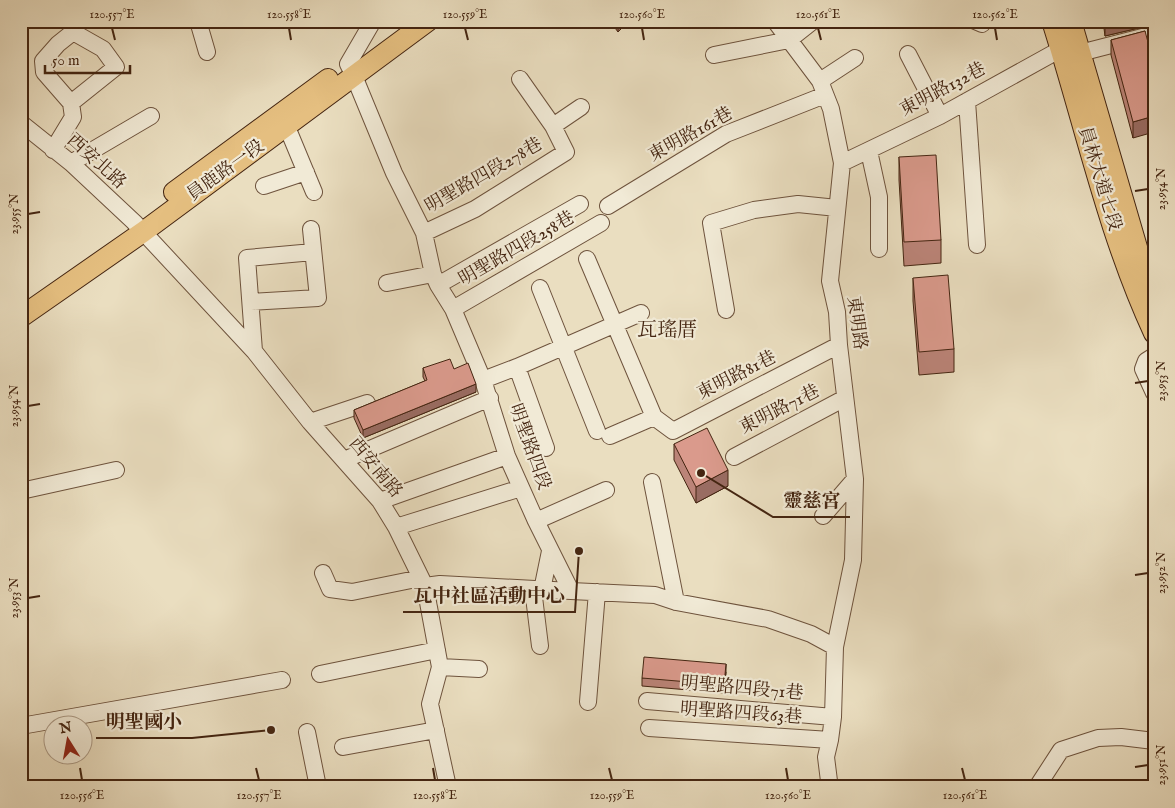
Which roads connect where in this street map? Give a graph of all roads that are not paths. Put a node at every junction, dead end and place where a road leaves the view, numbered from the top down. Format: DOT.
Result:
graph roads {
  1 [pos="198,21"];
  2 [pos="373,21"];
  3 [pos="406,21"];
  4 [pos="428,21"];
  5 [pos="775,21"];
  6 [pos="814,21"];
  7 [pos="1052,21"];
  8 [pos="1071,21"];
  9 [pos="1154,34"];
  10 [pos="789,40"];
  11 [pos="1070,51"];
  12 [pos="206,52"];
  13 [pos="908,54"];
  14 [pos="714,56"];
  15 [pos="855,58"];
  16 [pos="351,70"];
  17 [pos="520,79"];
  18 [pos="823,88"];
  19 [pos="967,101"];
  20 [pos="71,103"];
  21 [pos="581,107"];
  22 [pos="151,116"];
  23 [pos="940,116"];
  24 [pos="21,123"];
  25 [pos="553,126"];
  26 [pos="287,127"];
  27 [pos="53,150"];
  28 [pos="869,151"];
  29 [pos="71,163"];
  30 [pos="842,163"];
  31 [pos="306,172"];
  32 [pos="264,186"];
  33 [pos="314,192"];
  34 [pos="580,204"];
  35 [pos="608,206"];
  36 [pos="837,208"];
  37 [pos="601,223"];
  38 [pos="138,227"];
  39 [pos="310,229"];
  40 [pos="424,233"];
  41 [pos="976,245"];
  42 [pos="879,249"];
  43 [pos="313,252"];
  44 [pos="587,259"];
  45 [pos="436,280"];
  46 [pos="387,283"];
  47 [pos="540,288"];
  48 [pos="1154,291"];
  49 [pos="21,302"];
  50 [pos="251,302"];
  51 [pos="453,309"];
  52 [pos="726,310"];
  53 [pos="641,313"];
  54 [pos="21,317"];
  55 [pos="615,323"];
  56 [pos="1154,333"];
  57 [pos="839,345"];
  58 [pos="564,346"];
  59 [pos="254,351"];
  60 [pos="1154,356"];
  61 [pos="517,367"];
  62 [pos="483,380"];
  63 [pos="1154,393"];
  64 [pos="490,398"];
  65 [pos="845,398"];
  66 [pos="367,403"];
  67 [pos="654,417"];
  68 [pos="310,422"];
  69 [pos="546,448"];
  70 [pos="507,456"];
  71 [pos="734,457"];
  72 [pos="344,460"];
  73 [pos="116,470"];
  74 [pos="855,479"];
  75 [pos="652,482"];
  76 [pos="521,488"];
  77 [pos="606,490"];
  78 [pos="21,491"];
  79 [pos="380,501"];
  80 [pos="823,516"];
  81 [pos="536,521"];
  82 [pos="396,527"];
  83 [pos="550,551"];
  84 [pos="323,573"];
  85 [pos="423,582"];
  86 [pos="538,590"];
  87 [pos="571,591"];
  88 [pos="597,592"];
  89 [pos="676,602"];
  90 [pos="540,646"];
  91 [pos="835,647"];
  92 [pos="436,650"];
  93 [pos="440,667"];
  94 [pos="479,669"];
  95 [pos="320,674"];
  96 [pos="282,680"];
  97 [pos="647,701"];
  98 [pos="588,702"];
  99 [pos="832,717"];
  100 [pos="21,726"];
  101 [pos="649,728"];
  102 [pos="436,730"];
  103 [pos="307,732"];
  104 [pos="830,740"];
  105 [pos="1154,741"];
  106 [pos="343,747"];
  107 [pos="318,787"];
  108 [pos="448,787"];
  109 [pos="832,787"];
  110 [pos="1037,787"];
  1 -- 12 [label="street"];
  2 -- 16 [label="street"];
  3 -- 16 [label="main road, 員鹿路一段"];
  4 -- 16 [label="main road, 員鹿路一段"];
  5 -- 10 [label="street, 東明路"];
  6 -- 10 [label="street"];
  7 -- 11 [label="main road, 員林大道七段"];
  8 -- 11 [label="main road, 員林大道七段"];
  9 -- 11 [label="street, 東明路132巷"];
  10 -- 14 [label="street"];
  10 -- 18 [label="street, 東明路"];
  11 -- 19 [label="street, 東明路132巷"];
  11 -- 48 [label="main road, 員林大道七段"];
  11 -- 56 [label="main road, 員林大道七段"];
  13 -- 23 [label="street"];
  15 -- 18 [label="street, 東明路161巷"];
  16 -- 26 [label="main road, 員鹿路一段"];
  16 -- 38 [label="main road, 員鹿路一段"];
  16 -- 40 [label="street, 明聖路四段"];
  17 -- 25 [label="street, 明聖路四段278巷"];
  18 -- 30 [label="street, 東明路"];
  18 -- 35 [label="street, 東明路161巷"];
  19 -- 23 [label="street, 東明路132巷"];
  19 -- 41 [label="street"];
  20 -- 20 [label="street"];
  20 -- 27 [label="street"];
  21 -- 25 [label="street"];
  22 -- 29 [label="street"];
  23 -- 28 [label="street, 東明路132巷"];
  24 -- 27 [label="street, 西安北路"];
  25 -- 40 [label="street, 明聖路四段278巷"];
  26 -- 31 [label="street"];
  26 -- 38 [label="main road, 員鹿路一段"];
  27 -- 29 [label="street, 西安北路"];
  28 -- 30 [label="street, 東明路132巷"];
  28 -- 42 [label="street"];
  29 -- 38 [label="street, 西安北路"];
  30 -- 36 [label="street, 東明路"];
  31 -- 32 [label="street"];
  31 -- 33 [label="street"];
  34 -- 45 [label="street"];
  36 -- 52 [label="street"];
  36 -- 57 [label="street, 東明路"];
  37 -- 51 [label="street, 明聖路四段258巷"];
  38 -- 49 [label="main road, 員鹿路一段"];
  38 -- 54 [label="main road, 員鹿路一段"];
  38 -- 59 [label="street, 西安南路"];
  39 -- 43 [label="street"];
  40 -- 45 [label="street, 明聖路四段"];
  43 -- 50 [label="street"];
  43 -- 50 [label="street"];
  44 -- 55 [label="street"];
  45 -- 46 [label="street"];
  45 -- 51 [label="street, 明聖路四段"];
  47 -- 58 [label="street"];
  50 -- 59 [label="street"];
  51 -- 62 [label="street, 明聖路四段"];
  53 -- 55 [label="street"];
  55 -- 58 [label="street"];
  55 -- 67 [label="street"];
  57 -- 65 [label="street, 東明路"];
  57 -- 67 [label="street, 東明路81巷"];
  58 -- 61 [label="street"];
  58 -- 67 [label="street"];
  59 -- 68 [label="street, 西安南路"];
  60 -- 63 [label="street"];
  61 -- 62 [label="street"];
  61 -- 69 [label="street"];
  62 -- 64 [label="street, 明聖路四段"];
  64 -- 70 [label="street, 明聖路四段"];
  64 -- 72 [label="street"];
  65 -- 71 [label="street, 東明路71巷"];
  65 -- 74 [label="street, 東明路"];
  66 -- 68 [label="street"];
  68 -- 72 [label="street, 西安南路"];
  70 -- 76 [label="street, 明聖路四段"];
  70 -- 79 [label="street"];
  72 -- 79 [label="street, 西安南路"];
  73 -- 78 [label="street"];
  74 -- 80 [label="street"];
  74 -- 91 [label="street, 東明路"];
  75 -- 89 [label="street"];
  76 -- 81 [label="street, 明聖路四段"];
  76 -- 82 [label="street"];
  77 -- 81 [label="street"];
  79 -- 82 [label="street, 西安南路"];
  81 -- 83 [label="street, 明聖路四段"];
  82 -- 85 [label="street, 西安南路"];
  83 -- 86 [label="street"];
  83 -- 87 [label="street, 明聖路四段"];
  84 -- 85 [label="street"];
  85 -- 86 [label="street"];
  85 -- 92 [label="street, 西安南路"];
  86 -- 87 [label="street"];
  86 -- 90 [label="street"];
  87 -- 88 [label="street"];
  88 -- 89 [label="street"];
  88 -- 98 [label="street"];
  89 -- 91 [label="street"];
  91 -- 99 [label="street, 東明路"];
  92 -- 93 [label="street, 西安南路"];
  92 -- 95 [label="street"];
  93 -- 94 [label="street"];
  93 -- 102 [label="street, 西安南路"];
  96 -- 100 [label="street"];
  97 -- 99 [label="street, 明聖路四段71巷"];
  99 -- 104 [label="street, 東明路"];
  101 -- 104 [label="street, 明聖路四段63巷"];
  102 -- 106 [label="street"];
  102 -- 108 [label="street, 西安南路"];
  103 -- 107 [label="street"];
  104 -- 109 [label="street, 東明路"];
  105 -- 110 [label="street"];
}
